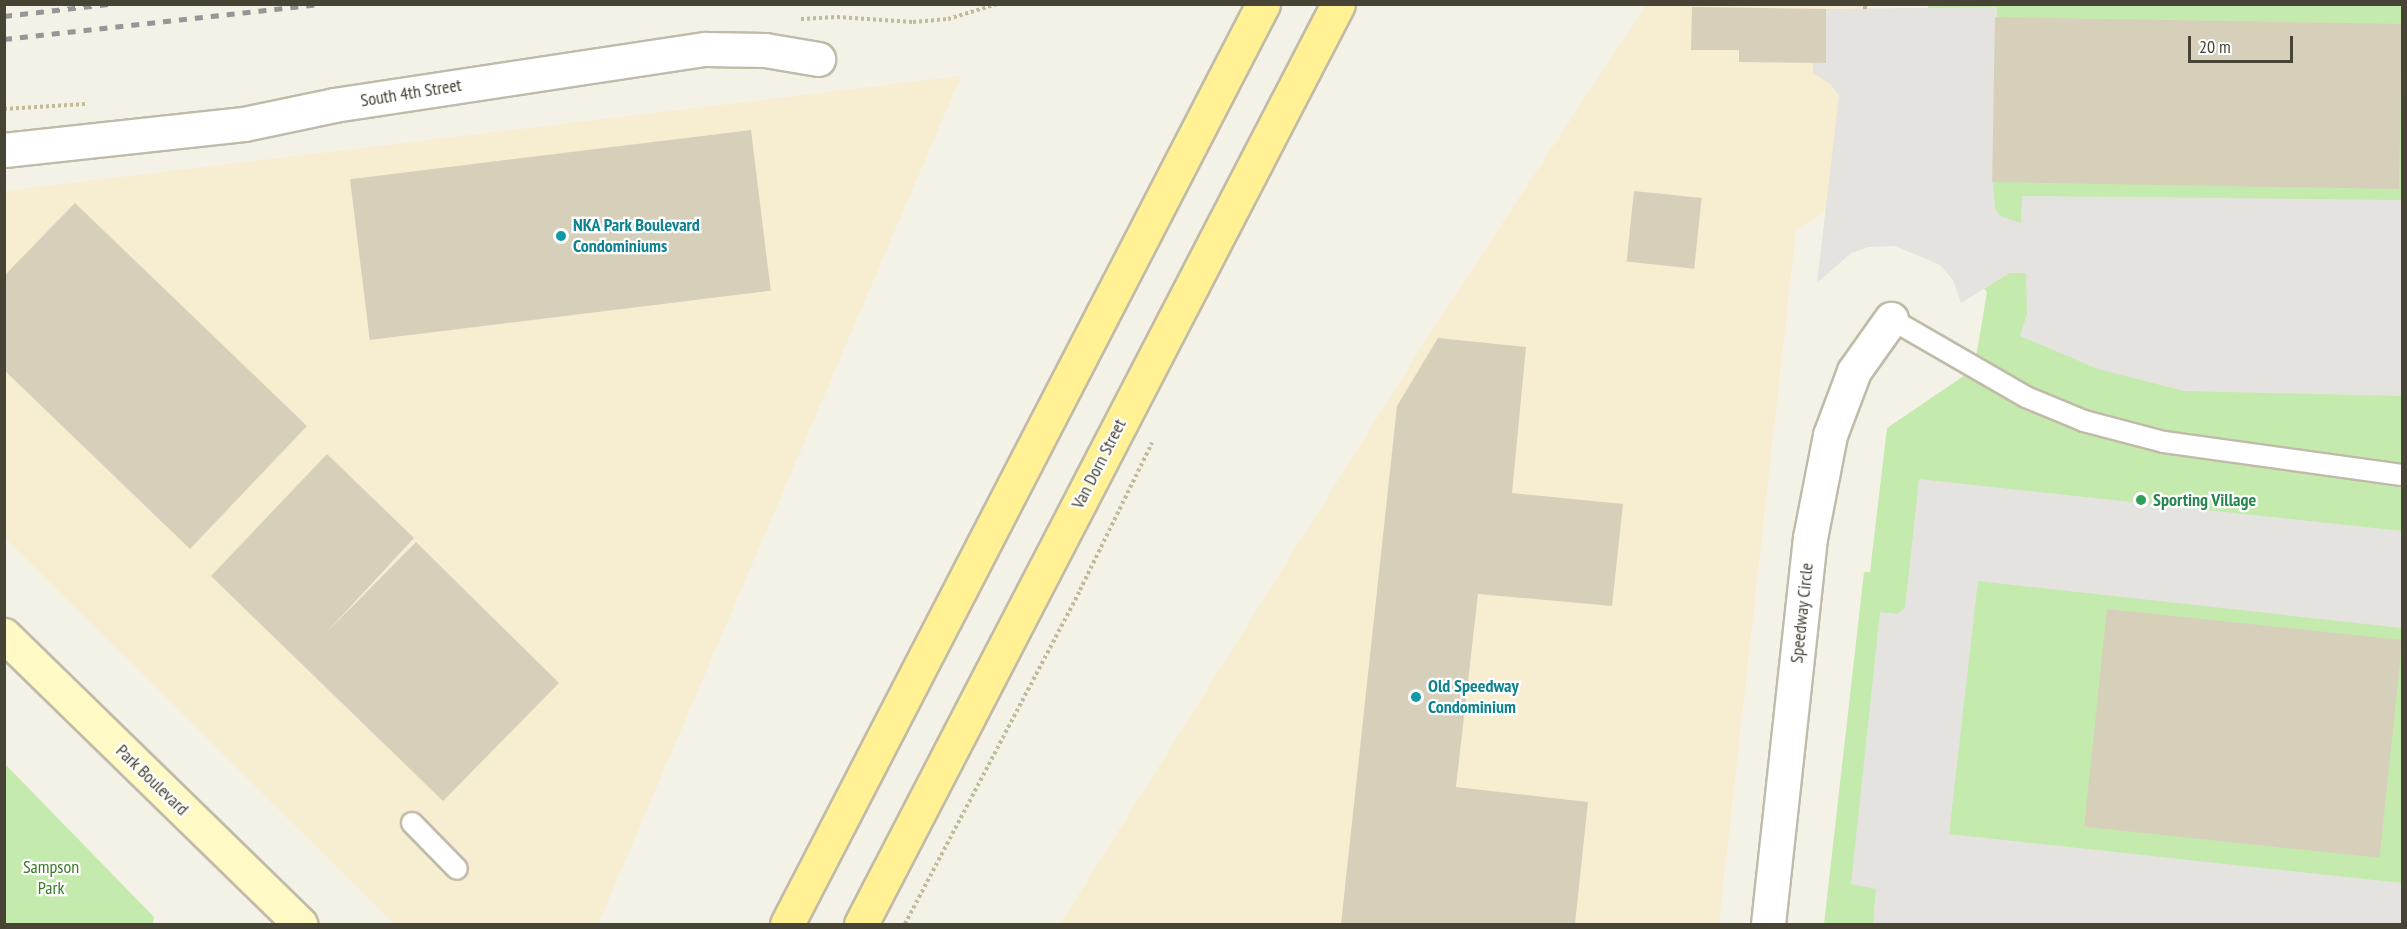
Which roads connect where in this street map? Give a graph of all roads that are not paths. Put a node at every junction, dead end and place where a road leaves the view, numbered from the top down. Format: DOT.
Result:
graph roads {
  1 [pos="1263,4"];
  2 [pos="1338,4"];
  3 [pos="818,60"];
  4 [pos="4,150"];
  5 [pos="1891,319"];
  6 [pos="2403,475"];
  7 [pos="4,635"];
  8 [pos="412,824"];
  9 [pos="457,869"];
  10 [pos="300,924"];
  11 [pos="787,924"];
  12 [pos="861,924"];
  13 [pos="1768,924"];
  1 -- 11 [label="main road"];
  2 -- 12 [label="main road, Van Dorn Street"];
  3 -- 4 [label="street, South 4th Street"];
  5 -- 6 [label="lane"];
  5 -- 13 [label="street, Speedway Circle"];
  7 -- 10 [label="main road, Park Boulevard"];
  8 -- 9 [label="lane"];
}
